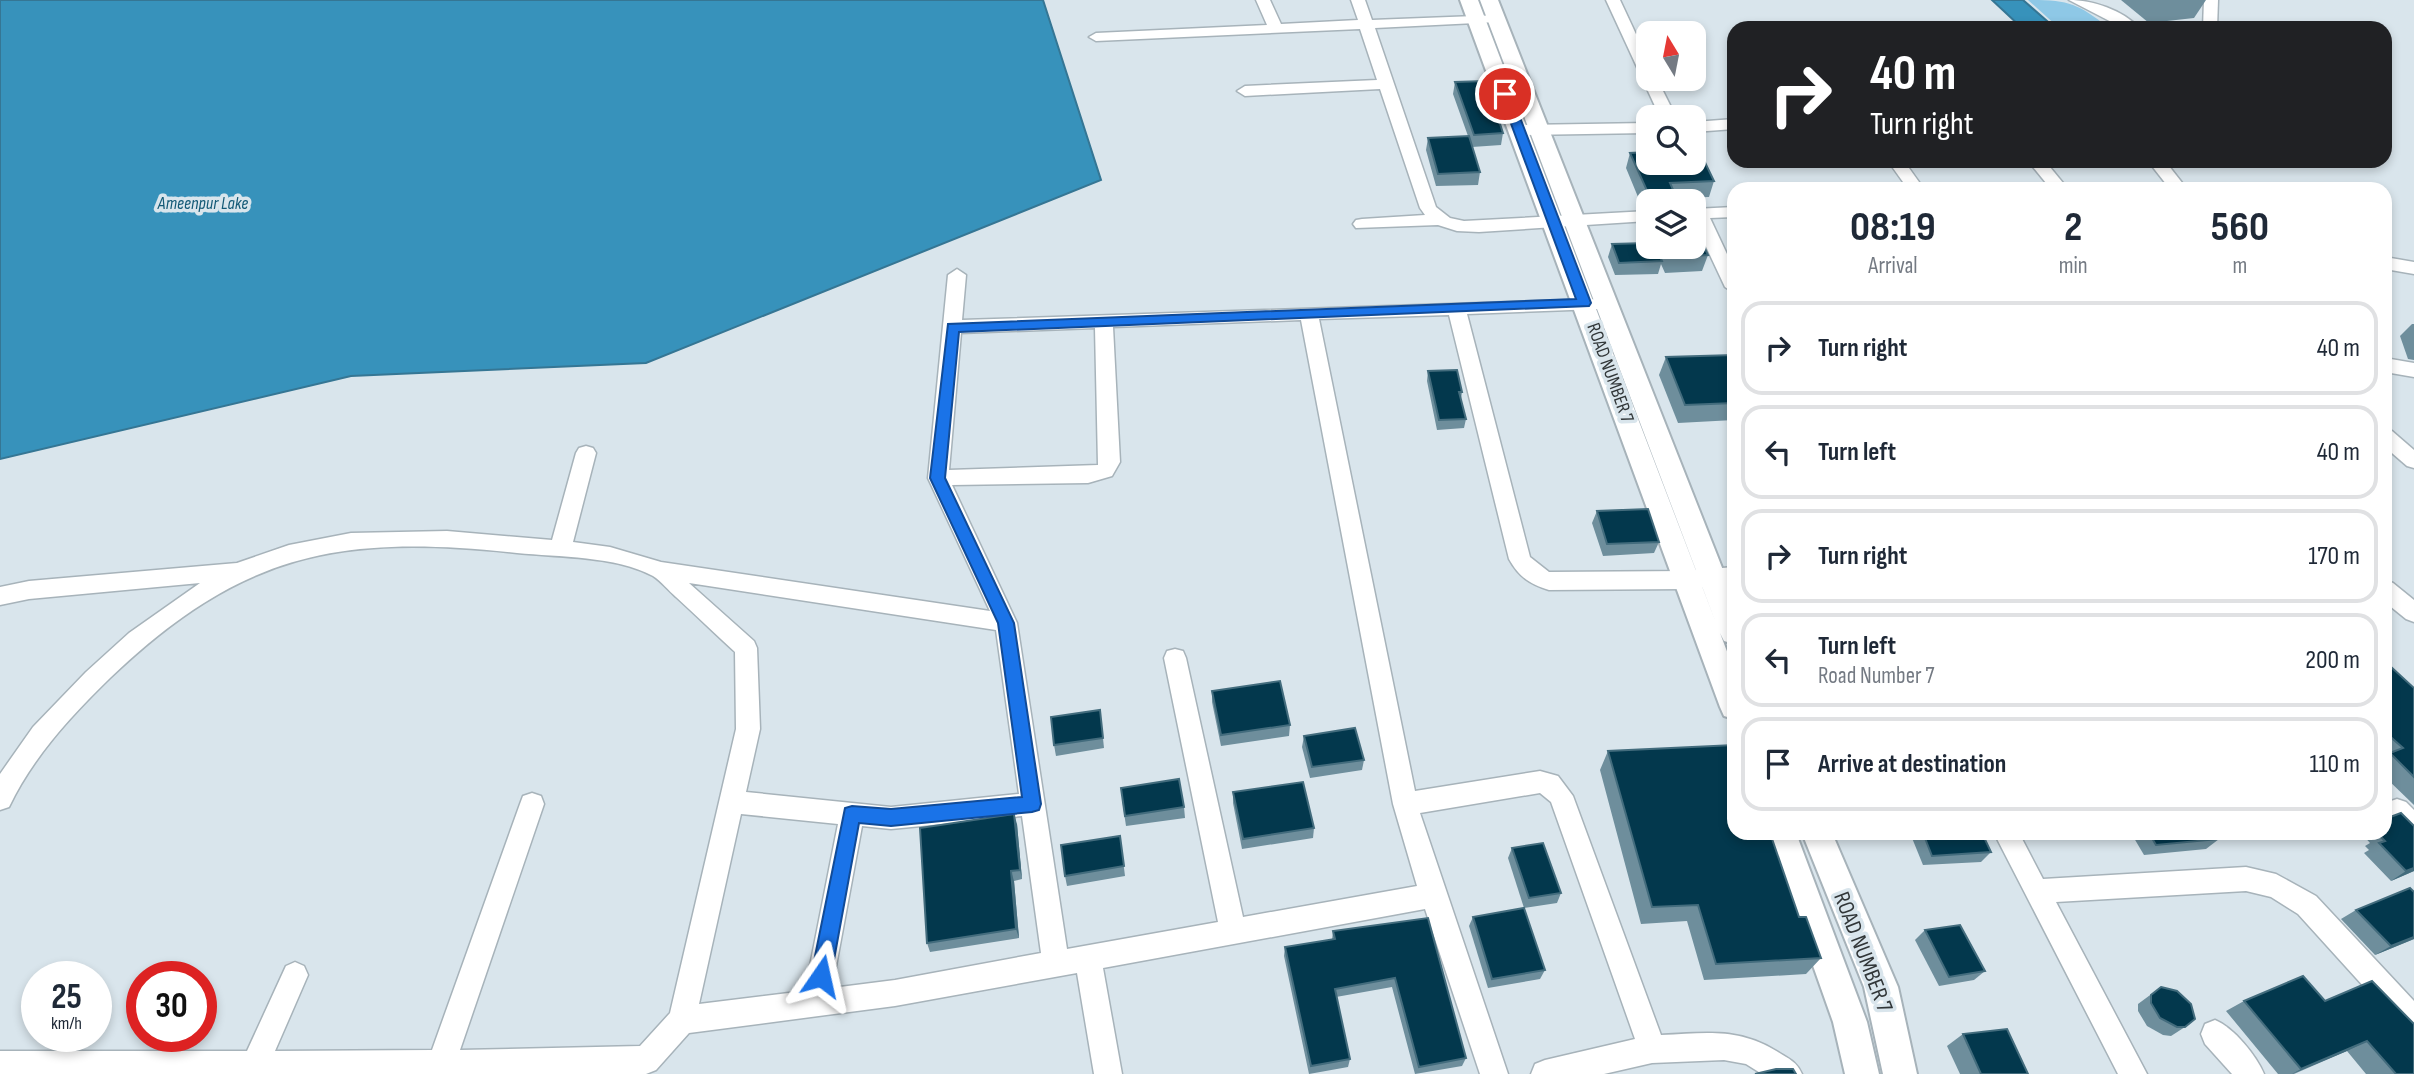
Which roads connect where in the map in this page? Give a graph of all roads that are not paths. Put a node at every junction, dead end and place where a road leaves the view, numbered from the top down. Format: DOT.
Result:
graph roads {
  1 [pos="1263,0"];
  2 [pos="1358,0"];
  3 [pos="1613,0"];
  4 [pos="2076,0"];
  5 [pos="2211,0"];
  6 [pos="1482,9"];
  7 [pos="2123,21"];
  8 [pos="2210,21"];
  9 [pos="1365,23"];
  10 [pos="1275,27"];
  11 [pos="1096,37"];
  12 [pos="1636,49"];
  13 [pos="1385,84"];
  14 [pos="1245,91"];
  15 [pos="1727,125"];
  16 [pos="1706,126"];
  17 [pos="1636,128"];
  18 [pos="1529,130"];
  19 [pos="2042,168"];
  20 [pos="2162,168"];
  21 [pos="2054,182"];
  22 [pos="2173,182"];
  23 [pos="1727,212"];
  24 [pos="1706,213"];
  25 [pos="1636,217"];
  26 [pos="1437,220"];
  27 [pos="1565,220"];
  28 [pos="1362,224"];
  29 [pos="1706,233"];
  30 [pos="2392,264"];
  31 [pos="2414,268"];
  32 [pos="1727,274"];
  33 [pos="957,275"];
  34 [pos="1596,303"];
  35 [pos="1456,308"];
  36 [pos="1310,313"];
  37 [pos="1104,323"];
  38 [pos="953,327"];
  39 [pos="2392,366"];
  40 [pos="2414,370"];
  41 [pos="2392,442"];
  42 [pos="586,453"];
  43 [pos="2414,461"];
  44 [pos="938,478"];
  45 [pos="560,549"];
  46 [pos="243,570"];
  47 [pos="661,570"];
  48 [pos="1723,576"];
  49 [pos="1686,580"];
  50 [pos="2392,595"];
  51 [pos="0,596"];
  52 [pos="1727,597"];
  53 [pos="2414,613"];
  54 [pos="1006,623"];
  55 [pos="1175,658"];
  56 [pos="1727,688"];
  57 [pos="0,798"];
  58 [pos="733,802"];
  59 [pos="532,804"];
  60 [pos="1032,804"];
  61 [pos="1405,804"];
  62 [pos="852,814"];
  63 [pos="1784,840"];
  64 [pos="1820,840"];
  65 [pos="2010,840"];
  66 [pos="2037,891"];
  67 [pos="1433,895"];
  68 [pos="1233,932"];
  69 [pos="1088,958"];
  70 [pos="1056,964"];
  71 [pos="295,975"];
  72 [pos="816,1003"];
  73 [pos="682,1020"];
  74 [pos="2414,1021"];
  75 [pos="2215,1034"];
  76 [pos="1652,1049"];
  77 [pos="256,1063"];
  78 [pos="441,1064"];
  79 [pos="0,1065"];
  80 [pos="332,1069"];
  81 [pos="1108,1074"];
  82 [pos="1494,1074"];
  83 [pos="1545,1074"];
  84 [pos="1788,1074"];
  85 [pos="1862,1074"];
  86 [pos="1900,1074"];
  87 [pos="2133,1074"];
  88 [pos="2250,1074"];
  1 -- 10 [label="street"];
  2 -- 9 [label="street"];
  3 -- 12 [label="street"];
  4 -- 7 [label="street"];
  5 -- 8 [label="street"];
  6 -- 9 [label="street"];
  6 -- 18 [label="street, ROAD NUMBER 7"];
  9 -- 10 [label="street"];
  9 -- 13 [label="street"];
  10 -- 11 [label="street"];
  13 -- 14 [label="street"];
  13 -- 26 [label="street"];
  15 -- 16 [label="street"];
  17 -- 18 [label="street"];
  18 -- 27 [label="street, ROAD NUMBER 7"];
  19 -- 21 [label="street"];
  20 -- 22 [label="street"];
  23 -- 24 [label="street"];
  25 -- 27 [label="street"];
  26 -- 27 [label="street"];
  26 -- 28 [label="street"];
  27 -- 34 [label="street, ROAD NUMBER 7"];
  29 -- 32 [label="street"];
  30 -- 31 [label="street"];
  33 -- 38 [label="street"];
  34 -- 35 [label="street"];
  34 -- 48 [label="street, ROAD NUMBER 7"];
  34 -- 49 [label="street, ROAD NUMBER 7"];
  35 -- 36 [label="street"];
  35 -- 49 [label="street"];
  36 -- 37 [label="street"];
  36 -- 61 [label="street"];
  37 -- 38 [label="street"];
  37 -- 44 [label="street"];
  38 -- 44 [label="street"];
  39 -- 40 [label="street"];
  41 -- 43 [label="street"];
  42 -- 45 [label="street"];
  44 -- 54 [label="street"];
  45 -- 46 [label="street"];
  45 -- 47 [label="street"];
  46 -- 51 [label="street"];
  46 -- 57 [label="street"];
  47 -- 54 [label="street"];
  47 -- 58 [label="street"];
  48 -- 49 [label="street"];
  48 -- 52 [label="street, ROAD NUMBER 7"];
  49 -- 56 [label="street, ROAD NUMBER 7"];
  50 -- 53 [label="street"];
  54 -- 60 [label="street"];
  55 -- 68 [label="street"];
  58 -- 62 [label="street"];
  58 -- 73 [label="street"];
  59 -- 78 [label="street"];
  60 -- 62 [label="street"];
  60 -- 70 [label="street"];
  61 -- 67 [label="street"];
  61 -- 76 [label="street"];
  62 -- 72 [label="street"];
  63 -- 85 [label="street, ROAD NUMBER 7"];
  64 -- 86 [label="street, ROAD NUMBER 7"];
  65 -- 66 [label="street"];
  66 -- 74 [label="street"];
  66 -- 87 [label="street"];
  67 -- 68 [label="street"];
  67 -- 82 [label="street"];
  68 -- 69 [label="street"];
  69 -- 70 [label="street"];
  69 -- 81 [label="street"];
  70 -- 72 [label="street"];
  71 -- 77 [label="street"];
  72 -- 73 [label="street"];
  73 -- 78 [label="street"];
  75 -- 88 [label="street"];
  76 -- 83 [label="street"];
  76 -- 84 [label="street"];
  77 -- 79 [label="street"];
  77 -- 80 [label="street"];
  78 -- 80 [label="street"];
}
